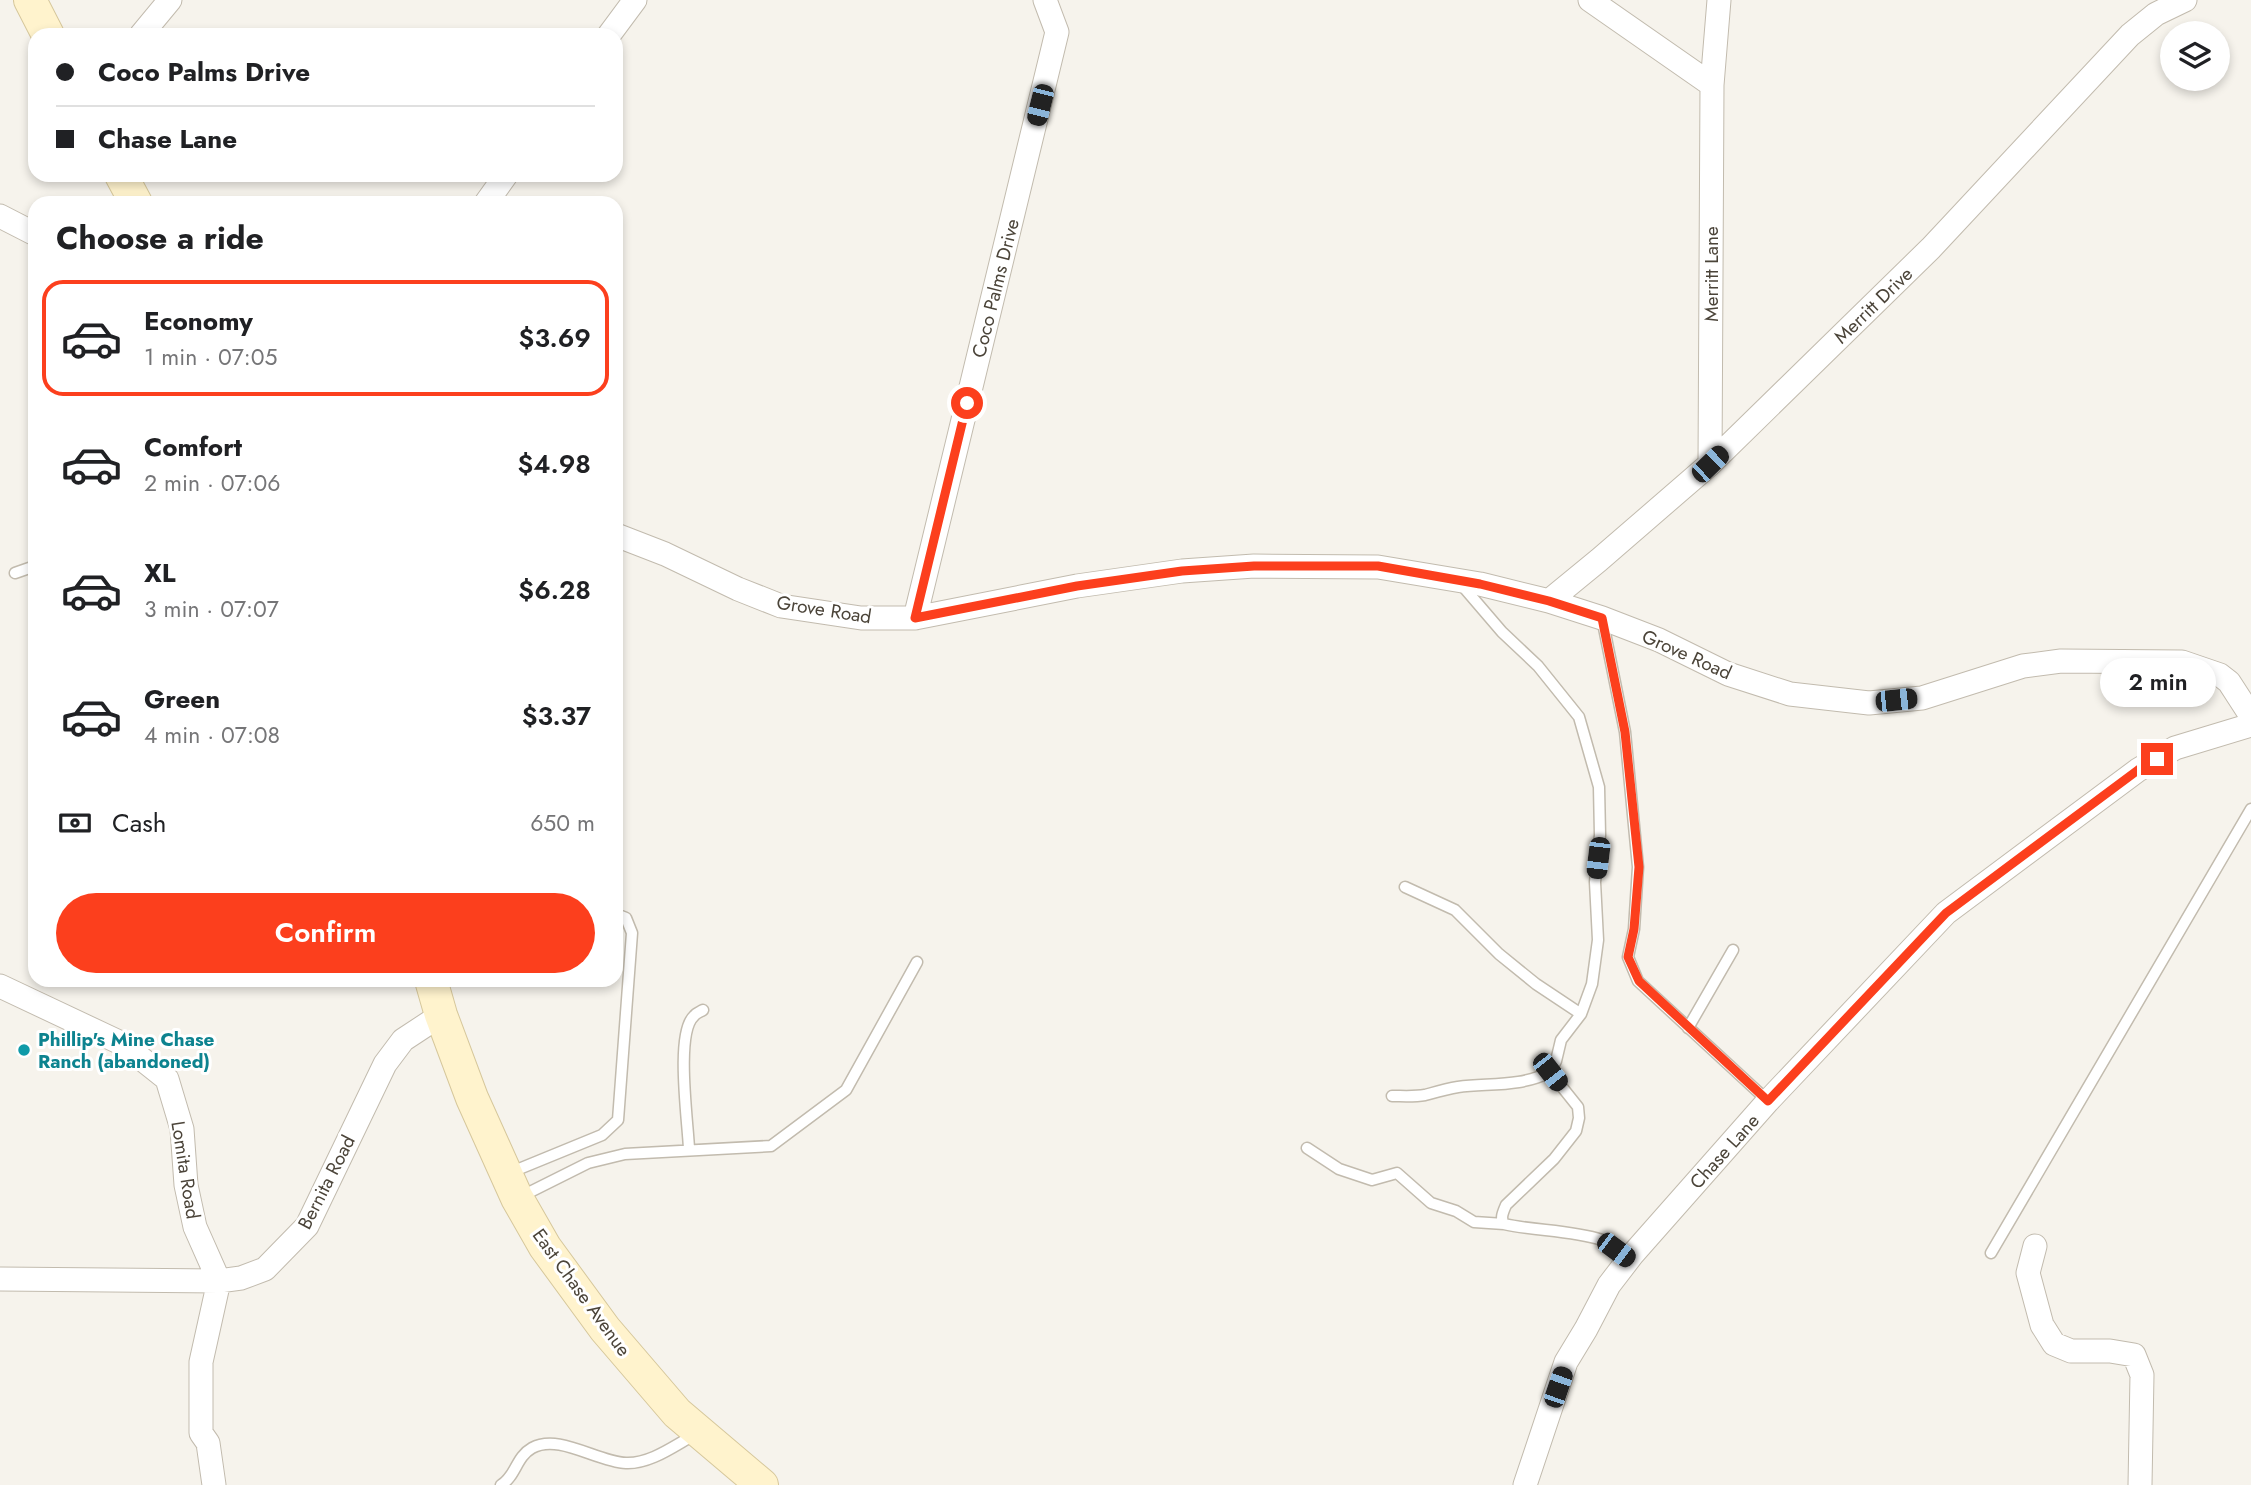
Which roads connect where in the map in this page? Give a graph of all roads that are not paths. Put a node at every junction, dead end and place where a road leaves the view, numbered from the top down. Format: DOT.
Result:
graph roads {
  1 [pos="30,0"];
  2 [pos="170,0"];
  3 [pos="635,0"];
  4 [pos="1045,0"];
  5 [pos="1590,0"];
  6 [pos="1719,0"];
  7 [pos="2185,0"];
  8 [pos="44,28"];
  9 [pos="147,28"];
  10 [pos="614,28"];
  11 [pos="1712,85"];
  12 [pos="0,216"];
  13 [pos="28,230"];
  14 [pos="1710,464"];
  15 [pos="623,538"];
  16 [pos="28,568"];
  17 [pos="15,573"];
  18 [pos="1458,581"];
  19 [pos="1549,601"];
  20 [pos="915,618"];
  21 [pos="1602,618"];
  22 [pos="2251,716"];
  23 [pos="2251,725"];
  24 [pos="2251,809"];
  25 [pos="1405,887"];
  26 [pos="623,917"];
  27 [pos="1732,950"];
  28 [pos="917,962"];
  29 [pos="0,986"];
  30 [pos="432,987"];
  31 [pos="703,1010"];
  32 [pos="1581,1014"];
  33 [pos="441,1016"];
  34 [pos="1688,1028"];
  35 [pos="1550,1072"];
  36 [pos="1391,1096"];
  37 [pos="1768,1101"];
  38 [pos="1307,1148"];
  39 [pos="690,1149"];
  40 [pos="511,1186"];
  41 [pos="1504,1224"];
  42 [pos="2035,1246"];
  43 [pos="1991,1253"];
  44 [pos="1629,1259"];
  45 [pos="0,1279"];
  46 [pos="219,1281"];
  47 [pos="698,1432"];
  48 [pos="214,1485"];
  49 [pos="501,1485"];
  50 [pos="762,1485"];
  51 [pos="1525,1485"];
  52 [pos="2140,1485"];
  1 -- 8 [label="main road"];
  2 -- 9 [label="street"];
  3 -- 10 [label="street"];
  4 -- 20 [label="street, Coco Palms Drive"];
  5 -- 11 [label="street"];
  6 -- 11 [label="street, Merritt Lane"];
  7 -- 14 [label="street, Merritt Drive"];
  11 -- 14 [label="street, Merritt Lane"];
  12 -- 13 [label="street"];
  14 -- 19 [label="street, Merritt Drive"];
  15 -- 20 [label="street, Grove Road"];
  16 -- 17 [label="lane"];
  18 -- 19 [label="street, Grove Road"];
  18 -- 20 [label="street, Grove Road"];
  18 -- 32 [label="lane"];
  19 -- 21 [label="street, Grove Road"];
  21 -- 22 [label="street, Grove Road"];
  21 -- 34 [label="lane"];
  23 -- 37 [label="street, Chase Lane"];
  24 -- 43 [label="lane"];
  25 -- 32 [label="lane"];
  26 -- 40 [label="lane"];
  27 -- 34 [label="lane"];
  28 -- 39 [label="lane"];
  29 -- 46 [label="street, Lomita Road"];
  30 -- 33 [label="main road, East Chase Avenue"];
  31 -- 39 [label="lane"];
  32 -- 35 [label="lane"];
  33 -- 40 [label="main road, East Chase Avenue"];
  33 -- 46 [label="street, Bernita Road"];
  34 -- 37 [label="lane"];
  35 -- 36 [label="lane"];
  35 -- 41 [label="lane"];
  37 -- 44 [label="street, Chase Lane"];
  38 -- 41 [label="lane"];
  39 -- 40 [label="lane"];
  40 -- 47 [label="main road, East Chase Avenue"];
  41 -- 44 [label="lane"];
  42 -- 52 [label="street"];
  44 -- 51 [label="street, Chase Lane"];
  45 -- 46 [label="street, Bernita Road"];
  46 -- 48 [label="street"];
  47 -- 49 [label="lane"];
  47 -- 50 [label="main road, East Chase Avenue"];
}
